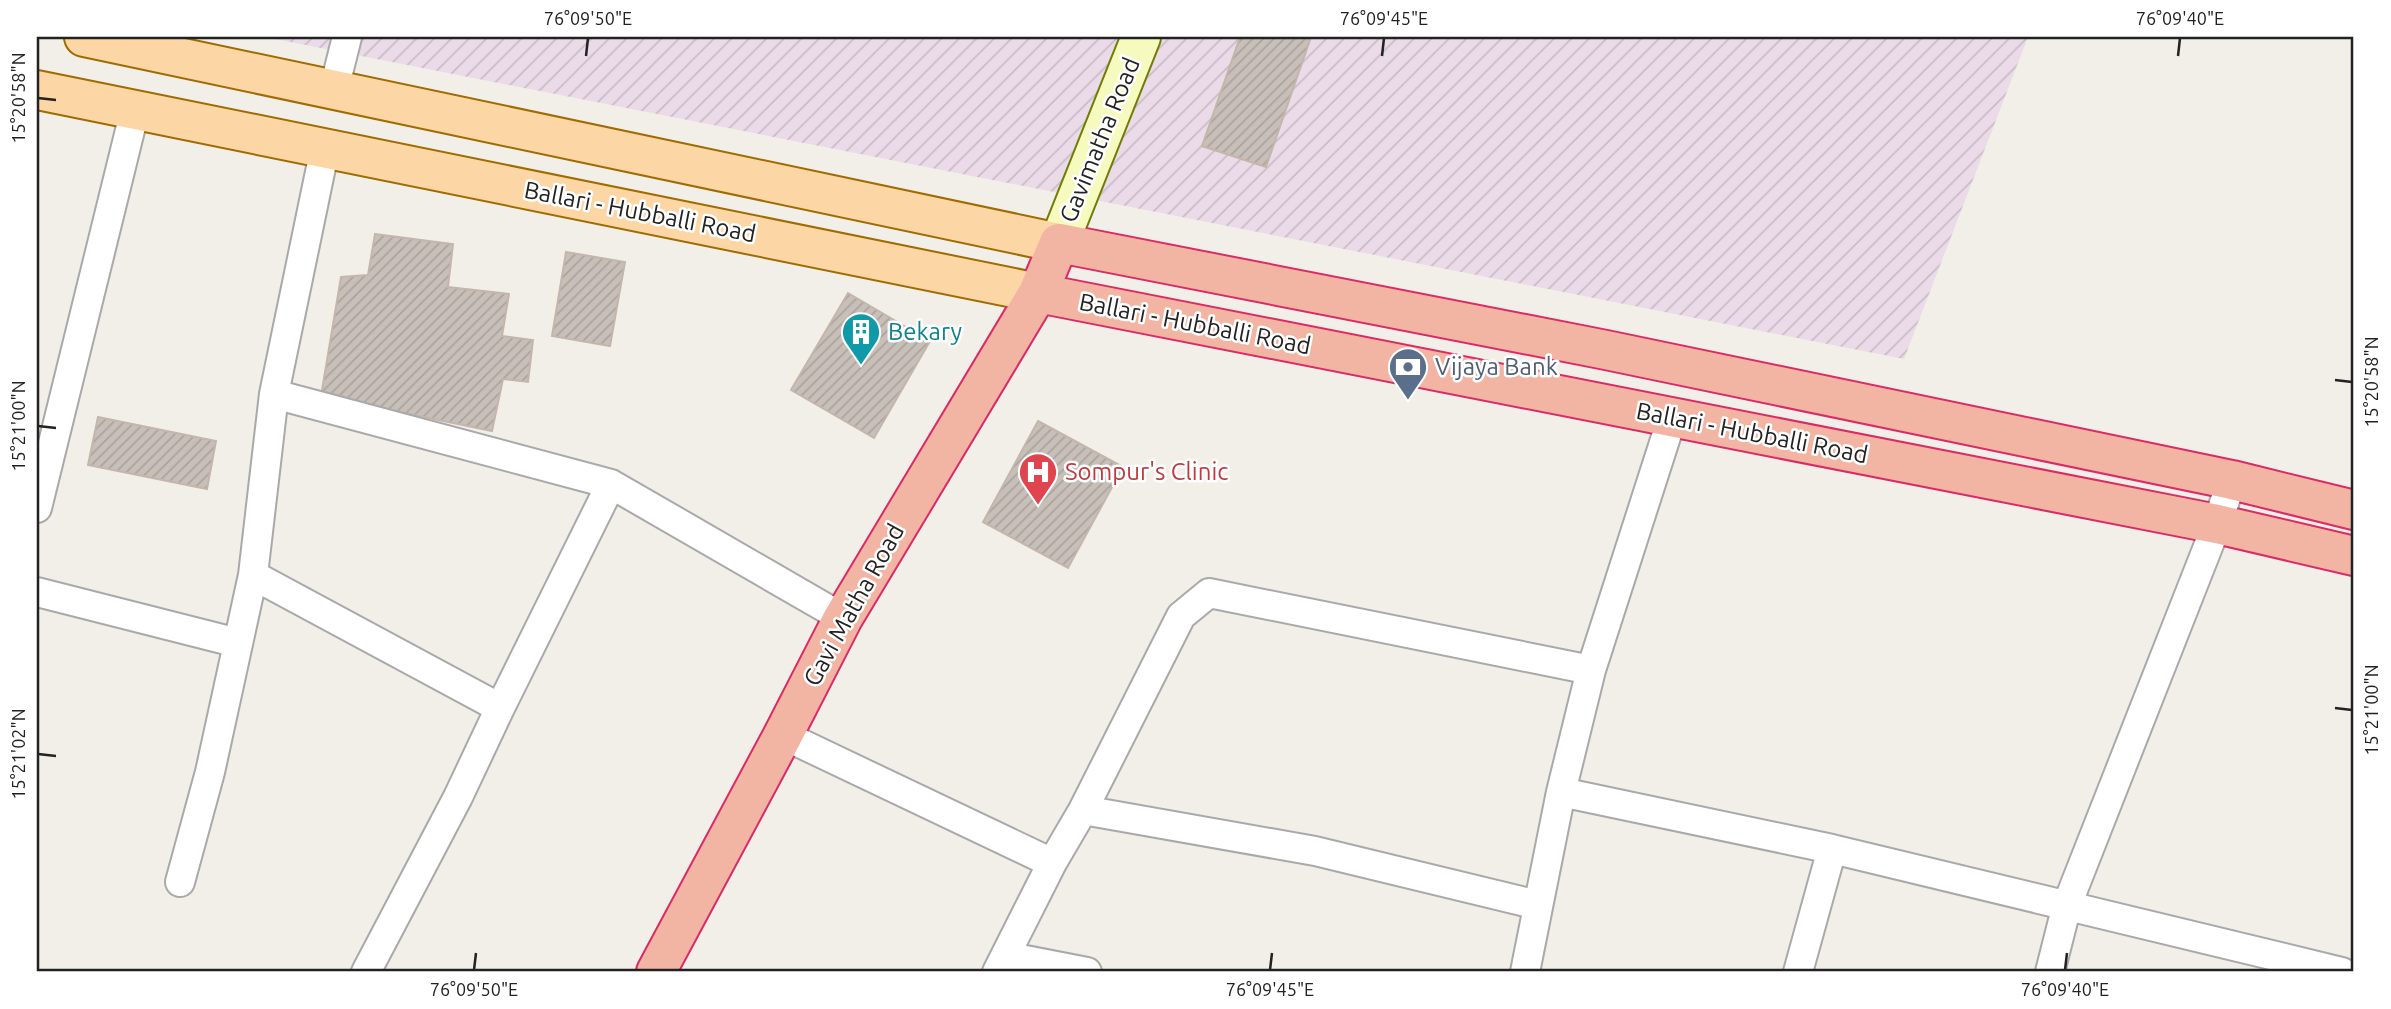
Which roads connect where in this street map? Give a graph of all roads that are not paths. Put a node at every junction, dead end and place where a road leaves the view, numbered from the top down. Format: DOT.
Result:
graph roads {
  1 [pos="84,37"];
  2 [pos="347,37"];
  3 [pos="1141,37"];
  4 [pos="334,89"];
  5 [pos="37,90"];
  6 [pos="135,110"];
  7 [pos="325,148"];
  8 [pos="1059,243"];
  9 [pos="1038,293"];
  10 [pos="1606,350"];
  11 [pos="274,394"];
  12 [pos="1597,402"];
  13 [pos="1672,418"];
  14 [pos="2232,480"];
  15 [pos="611,484"];
  16 [pos="37,508"];
  17 [pos="2354,510"];
  18 [pos="2217,524"];
  19 [pos="2354,556"];
  20 [pos="253,575"];
  21 [pos="37,592"];
  22 [pos="843,618"];
  23 [pos="238,643"];
  24 [pos="1591,670"];
  25 [pos="500,708"];
  26 [pos="783,735"];
  27 [pos="1561,793"];
  28 [pos="1083,810"];
  29 [pos="1832,849"];
  30 [pos="1052,863"];
  31 [pos="180,882"];
  32 [pos="1538,905"];
  33 [pos="2067,905"];
  34 [pos="1001,964"];
  35 [pos="2309,968"];
  36 [pos="366,972"];
  37 [pos="656,972"];
  38 [pos="1087,972"];
  39 [pos="1525,972"];
  40 [pos="1798,972"];
  41 [pos="2050,972"];
  42 [pos="2343,972"];
  1 -- 4 [label="main road, Ballari - Hubballi Road"];
  2 -- 4 [label="street"];
  3 -- 8 [label="main road, Gavimatha Road"];
  4 -- 8 [label="main road, Ballari - Hubballi Road"];
  5 -- 6 [label="main road, Ballari - Hubballi Road"];
  6 -- 7 [label="main road, Ballari - Hubballi Road"];
  6 -- 16 [label="street"];
  7 -- 9 [label="main road, Ballari - Hubballi Road"];
  7 -- 11 [label="street"];
  8 -- 9 [label="highway, Gavi Matha Road"];
  8 -- 10 [label="highway, Ballari - Hubballi Road"];
  9 -- 12 [label="highway, Ballari - Hubballi Road"];
  9 -- 22 [label="highway, Gavi Matha Road"];
  10 -- 12 [label="highway"];
  10 -- 14 [label="highway, Ballari - Hubballi Road"];
  11 -- 15 [label="street"];
  11 -- 20 [label="street"];
  12 -- 13 [label="highway, Ballari - Hubballi Road"];
  13 -- 18 [label="highway, Ballari - Hubballi Road"];
  13 -- 24 [label="street"];
  14 -- 17 [label="highway, Ballari - Hubballi Road"];
  14 -- 18 [label="street"];
  15 -- 22 [label="street"];
  15 -- 25 [label="street"];
  18 -- 19 [label="highway, Ballari - Hubballi Road"];
  18 -- 33 [label="street"];
  20 -- 23 [label="street"];
  20 -- 25 [label="street"];
  21 -- 23 [label="street"];
  22 -- 26 [label="highway, Gavi Matha Road"];
  23 -- 31 [label="street"];
  24 -- 27 [label="street"];
  24 -- 28 [label="street"];
  25 -- 36 [label="street"];
  26 -- 30 [label="street"];
  26 -- 37 [label="highway, Gavi Matha Road"];
  27 -- 29 [label="street"];
  27 -- 32 [label="street"];
  28 -- 30 [label="street"];
  28 -- 32 [label="street"];
  29 -- 33 [label="street"];
  29 -- 40 [label="street"];
  30 -- 34 [label="street"];
  32 -- 39 [label="street"];
  33 -- 35 [label="street"];
  33 -- 41 [label="street"];
  34 -- 38 [label="street"];
  35 -- 42 [label="street"];
}
